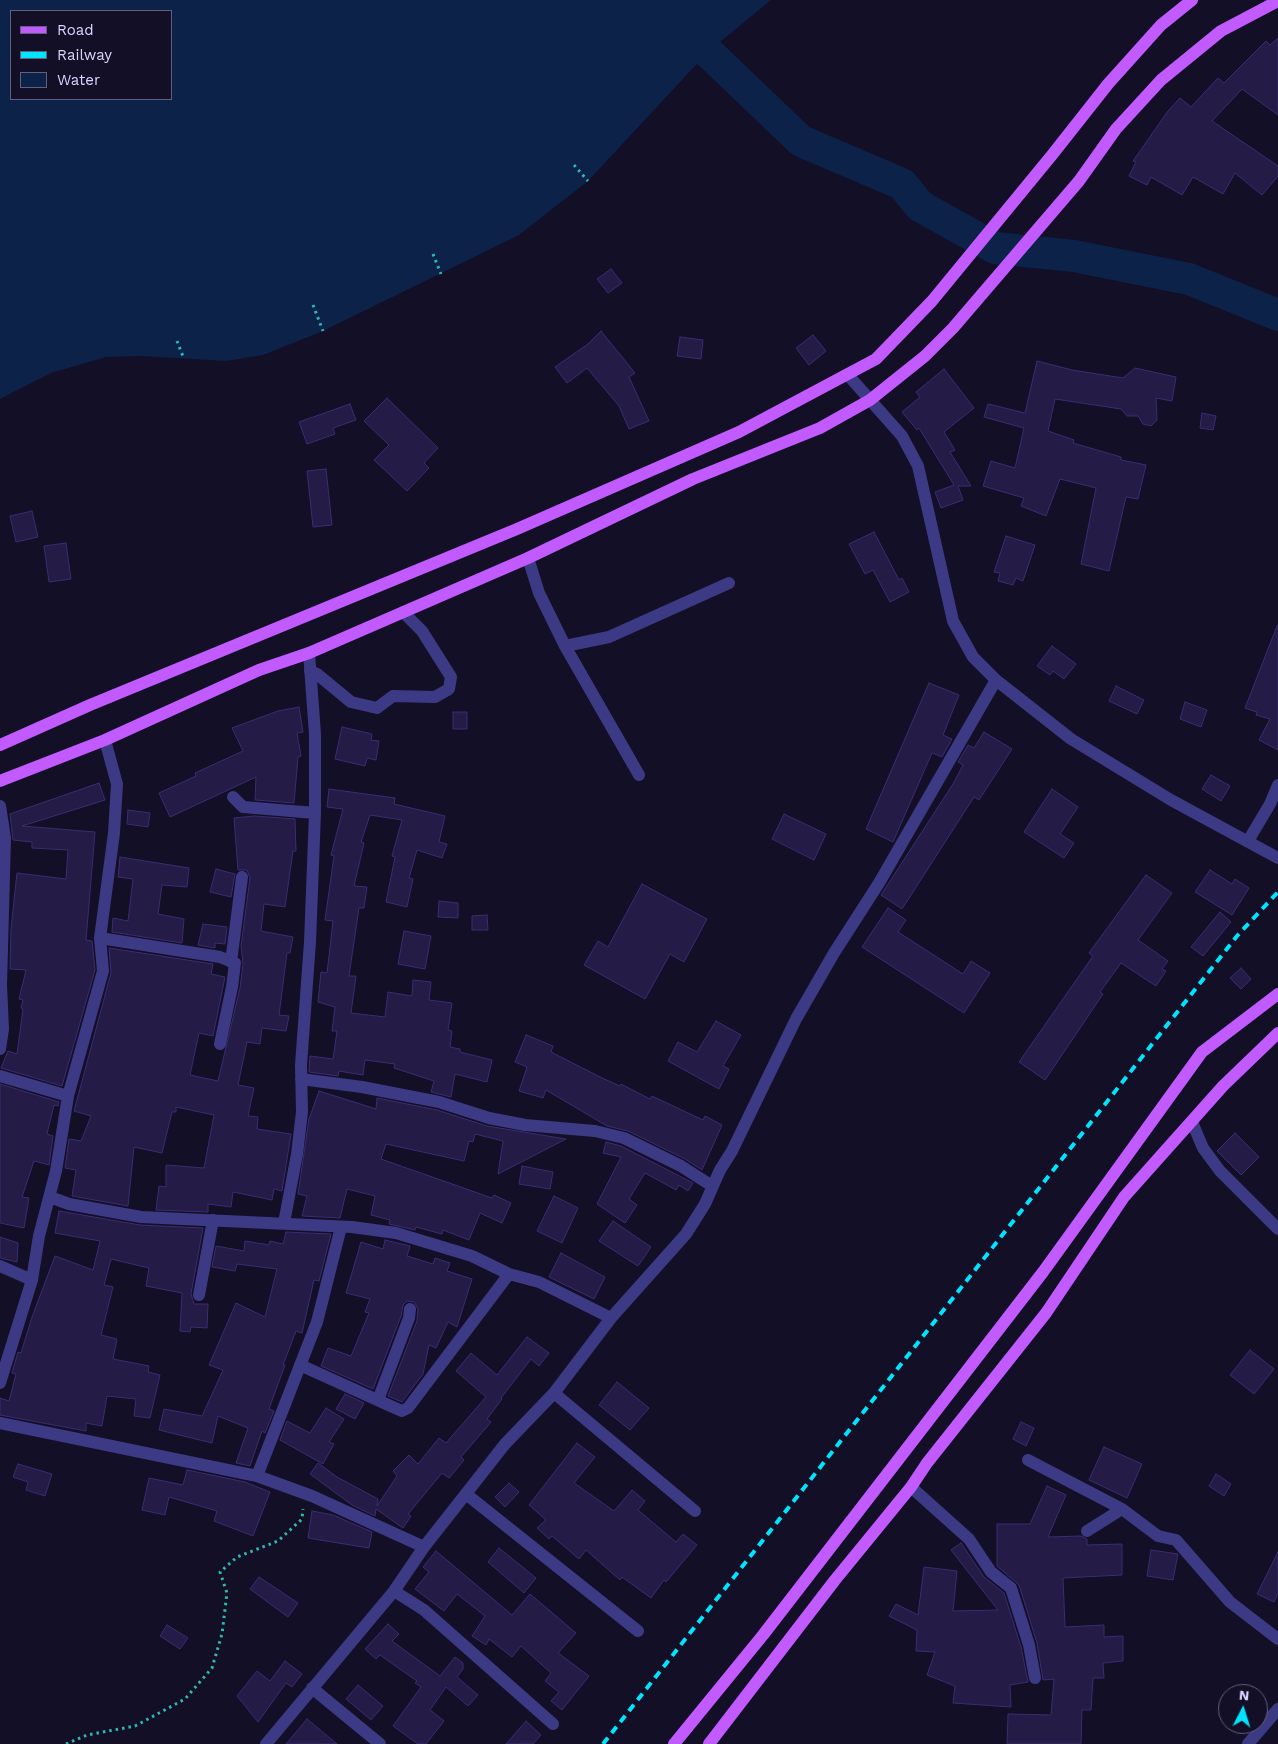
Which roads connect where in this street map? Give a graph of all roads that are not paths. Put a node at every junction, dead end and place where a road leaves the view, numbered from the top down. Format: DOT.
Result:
graph roads {
  1 [pos="1192,0"];
  2 [pos="1278,1"];
  3 [pos="848,375"];
  4 [pos="870,400"];
  5 [pos="528,558"];
  6 [pos="729,583"];
  7 [pos="403,612"];
  8 [pos="565,646"];
  9 [pos="309,652"];
  10 [pos="310,671"];
  11 [pos="996,680"];
  12 [pos="105,740"];
  13 [pos="0,745"];
  14 [pos="639,775"];
  15 [pos="0,781"];
  16 [pos="1278,785"];
  17 [pos="233,797"];
  18 [pos="0,806"];
  19 [pos="316,813"];
  20 [pos="1248,841"];
  21 [pos="1278,858"];
  22 [pos="242,877"];
  23 [pos="100,938"];
  24 [pos="231,962"];
  25 [pos="1278,994"];
  26 [pos="1278,1033"];
  27 [pos="220,1044"];
  28 [pos="0,1050"];
  29 [pos="0,1076"];
  30 [pos="301,1079"];
  31 [pos="68,1096"];
  32 [pos="1192,1122"];
  33 [pos="712,1186"];
  34 [pos="50,1197"];
  35 [pos="213,1220"];
  36 [pos="284,1223"];
  37 [pos="341,1227"];
  38 [pos="1278,1229"];
  39 [pos="0,1266"];
  40 [pos="509,1274"];
  41 [pos="32,1280"];
  42 [pos="199,1295"];
  43 [pos="410,1310"];
  44 [pos="611,1318"];
  45 [pos="300,1365"];
  46 [pos="0,1383"];
  47 [pos="554,1393"];
  48 [pos="378,1400"];
  49 [pos="0,1423"];
  50 [pos="1028,1460"];
  51 [pos="257,1476"];
  52 [pos="911,1487"];
  53 [pos="466,1494"];
  54 [pos="1122,1509"];
  55 [pos="695,1511"];
  56 [pos="1087,1531"];
  57 [pos="424,1547"];
  58 [pos="394,1592"];
  59 [pos="638,1632"];
  60 [pos="1278,1639"];
  61 [pos="1035,1678"];
  62 [pos="312,1688"];
  63 [pos="1278,1709"];
  64 [pos="553,1724"];
  65 [pos="266,1744"];
  66 [pos="380,1744"];
  67 [pos="674,1744"];
  68 [pos="709,1744"];
  69 [pos="1248,1744"];
  1 -- 3 [label="main road"];
  2 -- 4 [label="main road"];
  3 -- 4 [label="street"];
  3 -- 13 [label="main road"];
  4 -- 5 [label="main road"];
  4 -- 11 [label="street"];
  5 -- 7 [label="main road"];
  5 -- 8 [label="street"];
  6 -- 8 [label="street"];
  7 -- 9 [label="main road"];
  7 -- 10 [label="street"];
  8 -- 14 [label="street"];
  9 -- 10 [label="street"];
  9 -- 12 [label="main road"];
  10 -- 19 [label="street"];
  11 -- 20 [label="street"];
  11 -- 33 [label="street"];
  12 -- 15 [label="main road"];
  12 -- 23 [label="street"];
  16 -- 20 [label="street"];
  17 -- 19 [label="street"];
  18 -- 28 [label="street"];
  19 -- 30 [label="street"];
  20 -- 21 [label="street"];
  22 -- 24 [label="street"];
  23 -- 24 [label="street"];
  23 -- 31 [label="street"];
  24 -- 27 [label="street"];
  25 -- 67 [label="main road"];
  26 -- 32 [label="main road"];
  29 -- 31 [label="street"];
  30 -- 33 [label="street"];
  30 -- 36 [label="street"];
  31 -- 34 [label="street"];
  32 -- 38 [label="street"];
  32 -- 52 [label="main road"];
  33 -- 44 [label="street"];
  34 -- 35 [label="street"];
  34 -- 41 [label="street"];
  35 -- 36 [label="street"];
  35 -- 42 [label="street"];
  36 -- 37 [label="street"];
  37 -- 40 [label="street"];
  37 -- 45 [label="street"];
  39 -- 41 [label="street"];
  40 -- 44 [label="street"];
  40 -- 48 [label="street"];
  41 -- 46 [label="street"];
  43 -- 48 [label="street"];
  44 -- 47 [label="street"];
  45 -- 48 [label="street"];
  45 -- 51 [label="street"];
  47 -- 53 [label="street"];
  47 -- 55 [label="street"];
  49 -- 51 [label="street"];
  50 -- 54 [label="street"];
  51 -- 57 [label="street"];
  52 -- 61 [label="street"];
  52 -- 68 [label="main road"];
  53 -- 57 [label="street"];
  53 -- 59 [label="street"];
  54 -- 56 [label="street"];
  54 -- 60 [label="street"];
  57 -- 58 [label="street"];
  58 -- 62 [label="street"];
  58 -- 64 [label="street"];
  62 -- 65 [label="street"];
  62 -- 66 [label="street"];
  63 -- 69 [label="street"];
}
